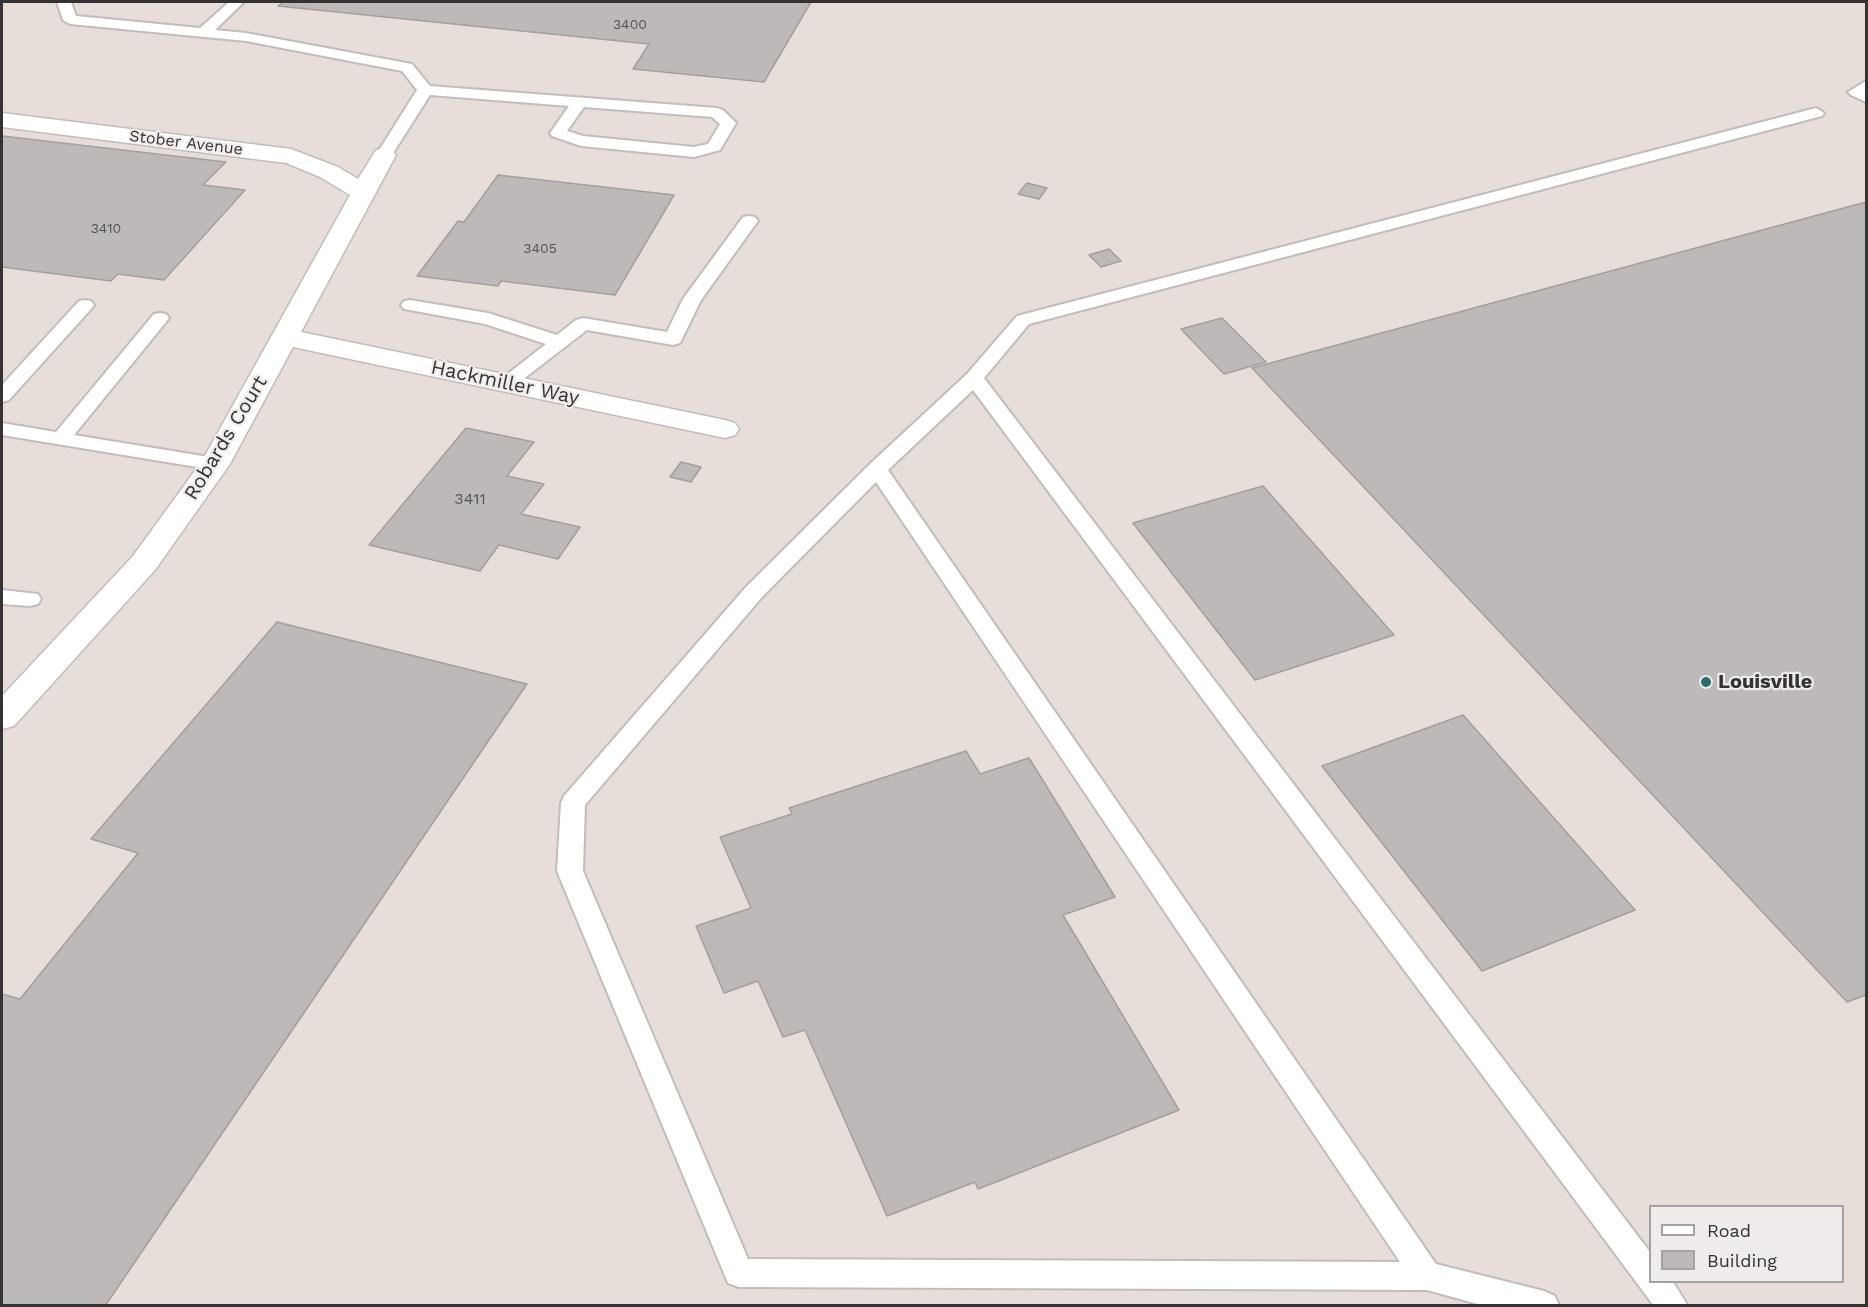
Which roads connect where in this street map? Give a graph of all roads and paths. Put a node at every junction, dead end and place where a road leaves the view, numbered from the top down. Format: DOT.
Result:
graph roads {
  1 [pos="64,2"];
  2 [pos="237,2"];
  3 [pos="203,33"];
  4 [pos="1866,86"];
  5 [pos="425,90"];
  6 [pos="1866,97"];
  7 [pos="579,102"];
  8 [pos="1816,113"];
  9 [pos="2,120"];
  10 [pos="384,155"];
  11 [pos="362,192"];
  12 [pos="749,221"];
  13 [pos="85,305"];
  14 [pos="410,305"];
  15 [pos="159,318"];
  16 [pos="285,337"];
  17 [pos="560,342"];
  18 [pos="974,378"];
  19 [pos="506,383"];
  20 [pos="2,396"];
  21 [pos="2,429"];
  22 [pos="725,429"];
  23 [pos="61,438"];
  24 [pos="215,464"];
  25 [pos="877,469"];
  26 [pos="2,597"];
  27 [pos="30,599"];
  28 [pos="2,717"];
  29 [pos="1649,1275"];
  30 [pos="1427,1276"];
  31 [pos="1656,1283"];
  32 [pos="1544,1305"];
  33 [pos="1673,1305"];
  1 -- 3 [label="lane"];
  2 -- 3 [label="lane"];
  3 -- 5 [label="lane"];
  4 -- 6 [label="lane"];
  5 -- 7 [label="lane"];
  5 -- 10 [label="lane"];
  7 -- 7 [label="lane"];
  8 -- 18 [label="lane"];
  9 -- 11 [label="street, Stober Avenue"];
  10 -- 11 [label="street, Robards Court"];
  11 -- 16 [label="street, Robards Court"];
  12 -- 17 [label="lane"];
  13 -- 20 [label="lane"];
  14 -- 17 [label="lane"];
  15 -- 23 [label="lane"];
  16 -- 19 [label="street, Hackmiller Way"];
  16 -- 24 [label="street, Robards Court"];
  17 -- 19 [label="lane"];
  18 -- 25 [label="lane"];
  18 -- 29 [label="lane"];
  19 -- 22 [label="street, Hackmiller Way"];
  21 -- 23 [label="lane"];
  23 -- 24 [label="lane"];
  24 -- 28 [label="street, Robards Court"];
  25 -- 30 [label="lane"];
  25 -- 30 [label="lane"];
  26 -- 27 [label="lane"];
  30 -- 32 [label="lane"];
  31 -- 33 [label="lane"];
}
